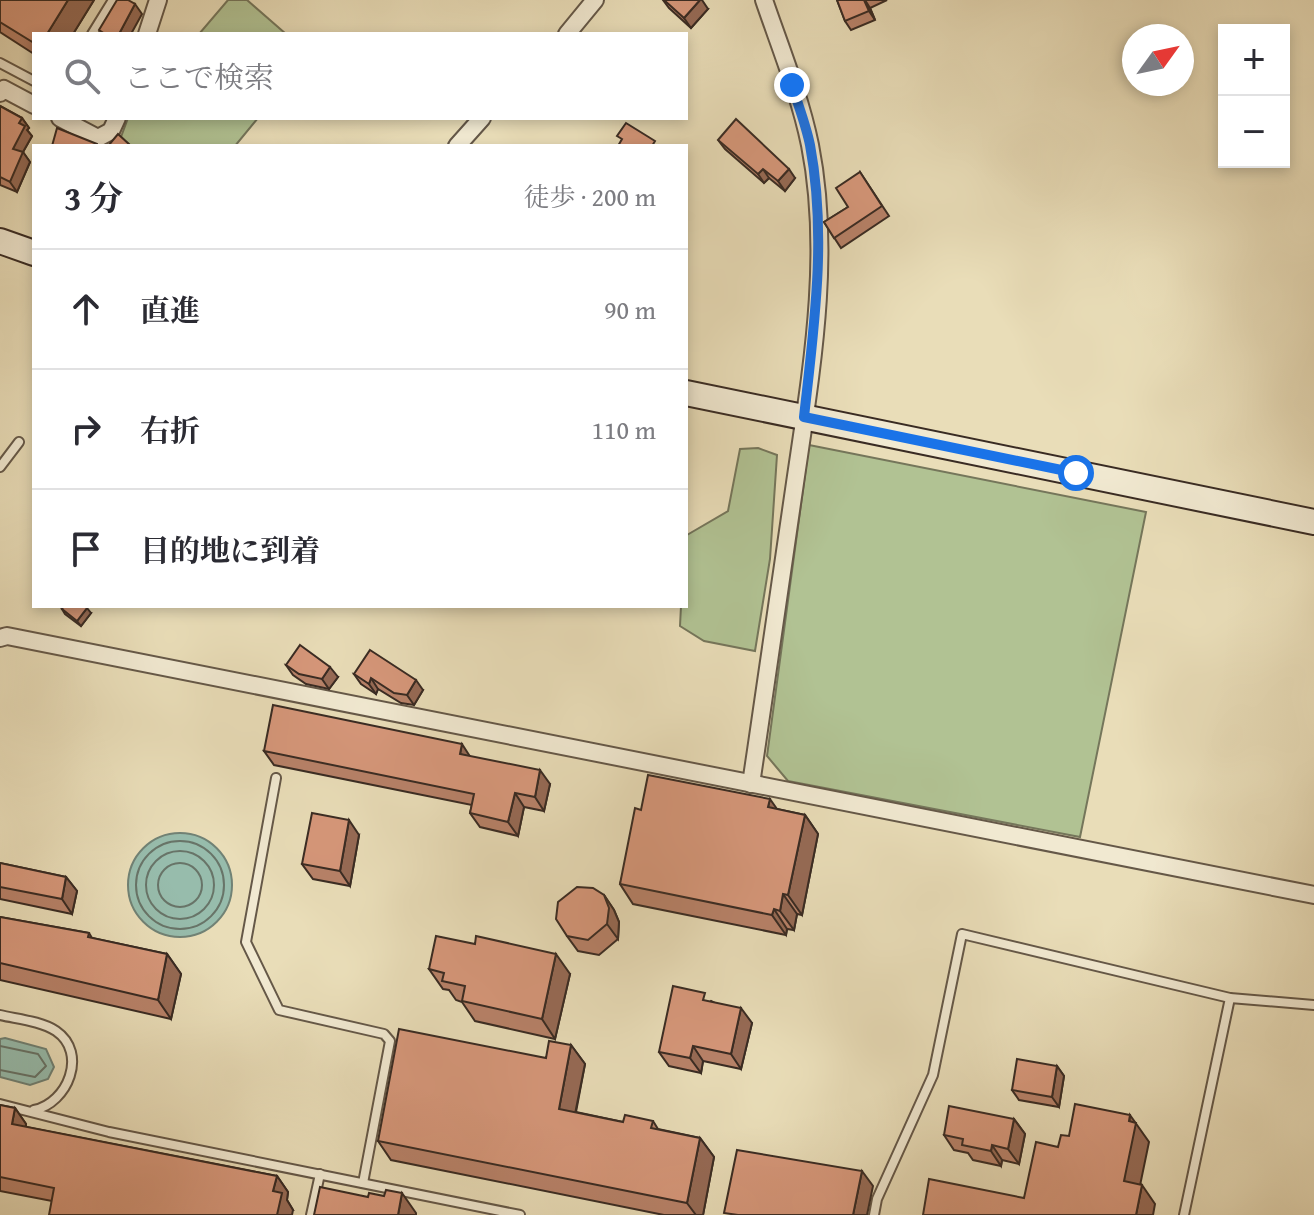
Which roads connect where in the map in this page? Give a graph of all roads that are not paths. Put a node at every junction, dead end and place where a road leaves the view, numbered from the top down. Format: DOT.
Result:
graph roads {
  1 [pos="113,0"];
  2 [pos="158,0"];
  3 [pos="595,0"];
  4 [pos="764,0"];
  5 [pos="93,32"];
  6 [pos="148,32"];
  7 [pos="569,32"];
  8 [pos="0,63"];
  9 [pos="32,80"];
  10 [pos="0,93"];
  11 [pos="32,104"];
  12 [pos="64,120"];
  13 [pos="116,120"];
  14 [pos="480,120"];
  15 [pos="459,144"];
  16 [pos="0,241"];
  17 [pos="32,252"];
  18 [pos="688,393"];
  19 [pos="804,417"];
  20 [pos="19,442"];
  21 [pos="0,467"];
  22 [pos="1314,522"];
  23 [pos="0,638"];
  24 [pos="276,778"];
  25 [pos="751,784"];
  26 [pos="1314,895"];
  27 [pos="1230,998"];
  28 [pos="1314,1005"];
  29 [pos="0,1015"];
  30 [pos="0,1104"];
  31 [pos="29,1111"];
  32 [pos="320,1174"];
  33 [pos="363,1183"];
  34 [pos="311,1215"];
  35 [pos="520,1215"];
  36 [pos="874,1215"];
  37 [pos="1184,1215"];
  1 -- 5 [label="lane"];
  2 -- 6 [label="street"];
  3 -- 7 [label="street"];
  4 -- 19 [label="street"];
  8 -- 9 [label="lane"];
  10 -- 11 [label="street"];
  12 -- 13 [label="street"];
  14 -- 15 [label="street"];
  16 -- 17 [label="street"];
  18 -- 19 [label="street"];
  19 -- 22 [label="street"];
  19 -- 25 [label="street"];
  20 -- 21 [label="lane"];
  23 -- 25 [label="street"];
  24 -- 33 [label="lane"];
  25 -- 26 [label="street"];
  27 -- 28 [label="lane"];
  27 -- 36 [label="lane"];
  27 -- 37 [label="lane"];
  29 -- 31 [label="lane"];
  30 -- 31 [label="lane"];
  31 -- 32 [label="lane"];
  32 -- 33 [label="lane"];
  32 -- 34 [label="lane"];
  33 -- 35 [label="lane"];
}
